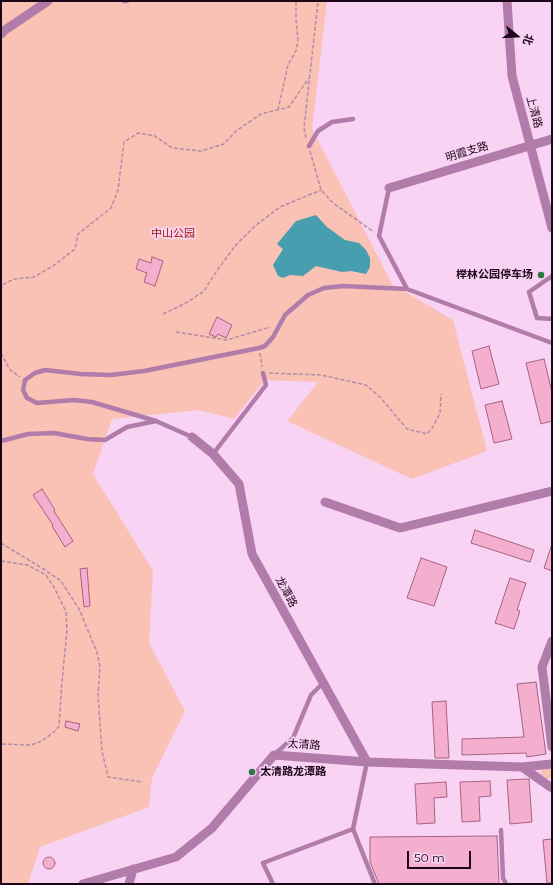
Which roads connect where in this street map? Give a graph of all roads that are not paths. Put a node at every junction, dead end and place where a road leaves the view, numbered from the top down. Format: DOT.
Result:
graph roads {
  1 [pos="48,1"];
  2 [pos="124,1"];
  3 [pos="128,1"];
  4 [pos="507,1"];
  5 [pos="1,34"];
  6 [pos="353,119"];
  7 [pos="552,140"];
  8 [pos="530,145"];
  9 [pos="309,146"];
  10 [pos="389,188"];
  11 [pos="552,228"];
  12 [pos="552,276"];
  13 [pos="407,289"];
  14 [pos="552,319"];
  15 [pos="552,343"];
  16 [pos="263,373"];
  17 [pos="156,421"];
  18 [pos="192,436"];
  19 [pos="1,441"];
  20 [pos="213,454"];
  21 [pos="552,491"];
  22 [pos="325,502"];
  23 [pos="552,641"];
  24 [pos="323,683"];
  25 [pos="552,748"];
  26 [pos="274,755"];
  27 [pos="368,762"];
  28 [pos="552,764"];
  29 [pos="522,767"];
  30 [pos="552,788"];
  31 [pos="353,829"];
  32 [pos="501,830"];
  33 [pos="133,869"];
  34 [pos="83,884"];
  35 [pos="129,884"];
  36 [pos="272,884"];
  37 [pos="375,884"];
  38 [pos="506,884"];
  1 -- 5 [label="street"];
  2 -- 3 [label="lane"];
  4 -- 8 [label="street, 上清路"];
  6 -- 9 [label="lane"];
  7 -- 8 [label="street, 明霞支路"];
  8 -- 10 [label="street, 明霞支路"];
  8 -- 11 [label="street, 上清路"];
  10 -- 13 [label="lane"];
  12 -- 14 [label="lane"];
  13 -- 15 [label="lane"];
  13 -- 17 [label="lane"];
  16 -- 20 [label="lane"];
  17 -- 18 [label="lane"];
  17 -- 19 [label="lane"];
  18 -- 20 [label="street, 龙潭路"];
  20 -- 24 [label="street, 龙潭路"];
  21 -- 22 [label="street"];
  23 -- 25 [label="street"];
  24 -- 26 [label="lane"];
  24 -- 27 [label="street, 龙潭路"];
  26 -- 27 [label="street, 太清路"];
  26 -- 33 [label="street, 太清路"];
  27 -- 29 [label="street, 太清路"];
  27 -- 31 [label="lane"];
  28 -- 29 [label="street, 太清路"];
  29 -- 30 [label="street"];
  31 -- 36 [label="lane"];
  31 -- 37 [label="lane"];
  32 -- 38 [label="lane"];
  33 -- 34 [label="street, 太清路"];
  33 -- 35 [label="street"];
}
